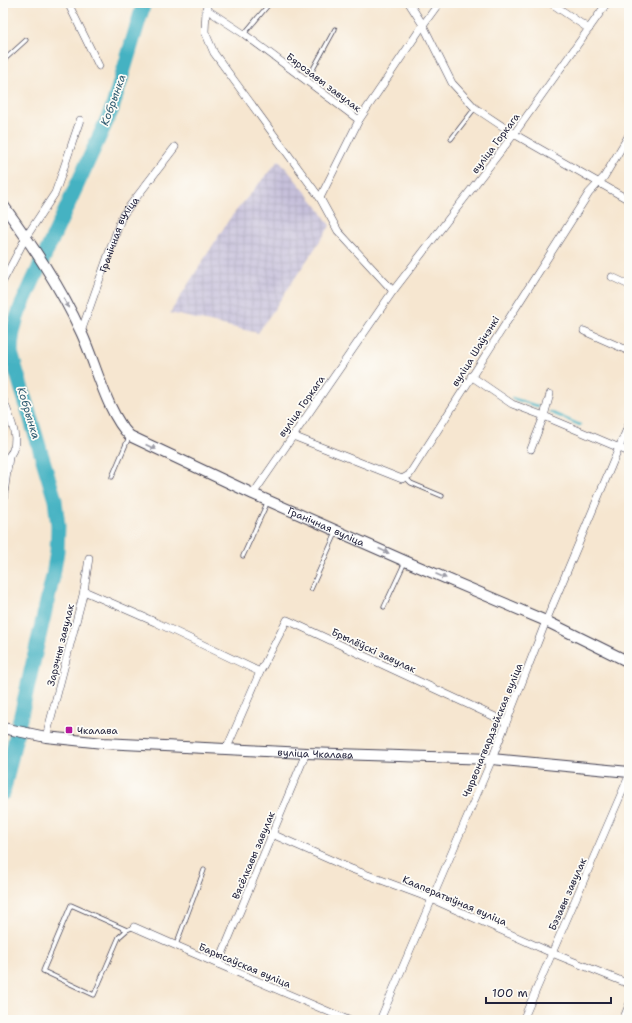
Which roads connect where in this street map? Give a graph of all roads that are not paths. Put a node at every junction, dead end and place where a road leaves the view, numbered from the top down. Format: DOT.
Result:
graph roads {
  1 [pos="68,3"];
  2 [pos="270,3"];
  3 [pos="409,3"];
  4 [pos="440,3"];
  5 [pos="551,3"];
  6 [pos="607,3"];
  7 [pos="207,6"];
  8 [pos="423,25"];
  9 [pos="335,29"];
  10 [pos="589,29"];
  11 [pos="244,34"];
  12 [pos="26,40"];
  13 [pos="3,60"];
  14 [pos="99,66"];
  15 [pos="306,81"];
  16 [pos="475,108"];
  17 [pos="80,120"];
  18 [pos="359,120"];
  19 [pos="514,134"];
  20 [pos="629,135"];
  21 [pos="451,139"];
  22 [pos="175,147"];
  23 [pos="598,183"];
  24 [pos="320,198"];
  25 [pos="629,200"];
  26 [pos="3,205"];
  27 [pos="26,237"];
  28 [pos="612,277"];
  29 [pos="3,281"];
  30 [pos="629,285"];
  31 [pos="393,291"];
  32 [pos="584,331"];
  33 [pos="81,332"];
  34 [pos="629,351"];
  35 [pos="471,376"];
  36 [pos="550,394"];
  37 [pos="3,398"];
  38 [pos="544,416"];
  39 [pos="629,424"];
  40 [pos="130,436"];
  41 [pos="292,436"];
  42 [pos="619,447"];
  43 [pos="531,449"];
  44 [pos="629,452"];
  45 [pos="6,459"];
  46 [pos="112,476"];
  47 [pos="405,477"];
  48 [pos="253,494"];
  49 [pos="442,496"];
  50 [pos="268,500"];
  51 [pos="3,502"];
  52 [pos="338,530"];
  53 [pos="243,556"];
  54 [pos="89,558"];
  55 [pos="405,561"];
  56 [pos="311,589"];
  57 [pos="84,590"];
  58 [pos="384,608"];
  59 [pos="546,621"];
  60 [pos="628,658"];
  61 [pos="260,672"];
  62 [pos="506,722"];
  63 [pos="6,728"];
  64 [pos="46,737"];
  65 [pos="226,750"];
  66 [pos="306,753"];
  67 [pos="492,759"];
  68 [pos="629,772"];
  69 [pos="629,776"];
  70 [pos="272,834"];
  71 [pos="204,870"];
  72 [pos="432,899"];
  73 [pos="134,927"];
  74 [pos="127,930"];
  75 [pos="176,945"];
  76 [pos="552,953"];
  77 [pos="218,964"];
  78 [pos="629,984"];
  79 [pos="629,1005"];
  80 [pos="348,1020"];
  81 [pos="380,1020"];
  82 [pos="524,1020"];
  83 [pos="623,1020"];
  1 -- 14 [label="street"];
  2 -- 11 [label="lane"];
  3 -- 8 [label="street"];
  4 -- 8 [label="street, Бярозавы завулак"];
  5 -- 10 [label="street"];
  6 -- 10 [label="street, вуліца Горкага"];
  7 -- 11 [label="street, Бярозавы завулак"];
  7 -- 24 [label="street"];
  8 -- 16 [label="street"];
  8 -- 18 [label="street, Бярозавы завулак"];
  9 -- 15 [label="lane"];
  10 -- 19 [label="street, вуліца Горкага"];
  11 -- 15 [label="street, Бярозавы завулак"];
  12 -- 13 [label="lane"];
  15 -- 18 [label="street, Бярозавы завулак"];
  16 -- 19 [label="street"];
  16 -- 21 [label="lane"];
  17 -- 27 [label="street"];
  18 -- 24 [label="street"];
  19 -- 23 [label="street"];
  19 -- 31 [label="street, вуліца Горкага"];
  20 -- 23 [label="street, вуліца Шаўчэнкі"];
  22 -- 33 [label="street, Гранічная вуліца"];
  23 -- 25 [label="street"];
  23 -- 35 [label="street, вуліца Шаўчэнкі"];
  24 -- 31 [label="street"];
  26 -- 27 [label="main road, Гранічная вуліца"];
  27 -- 29 [label="street"];
  27 -- 33 [label="main road, Гранічная вуліца, one-way"];
  28 -- 30 [label="street"];
  31 -- 41 [label="street, вуліца Горкага"];
  32 -- 34 [label="street"];
  33 -- 40 [label="main road, Гранічная вуліца"];
  35 -- 38 [label="street"];
  35 -- 47 [label="street, вуліца Шаўчэнкі"];
  36 -- 38 [label="street"];
  37 -- 45 [label="street"];
  38 -- 42 [label="street"];
  38 -- 43 [label="street"];
  39 -- 42 [label="street, Чырвонагвардзейская вуліца"];
  40 -- 46 [label="lane"];
  40 -- 48 [label="main road, Гранічная вуліца, one-way"];
  41 -- 47 [label="street"];
  41 -- 48 [label="street, вуліца Горкага"];
  42 -- 44 [label="street"];
  42 -- 59 [label="street, Чырвонагвардзейская вуліца"];
  45 -- 51 [label="street"];
  47 -- 49 [label="lane"];
  48 -- 50 [label="main road, Гранічная вуліца"];
  50 -- 52 [label="main road, Гранічная вуліца"];
  50 -- 53 [label="lane"];
  52 -- 55 [label="main road, Гранічная вуліца, one-way"];
  52 -- 56 [label="lane"];
  54 -- 57 [label="street, Зарэчны завулак"];
  55 -- 58 [label="lane"];
  55 -- 59 [label="main road, Гранічная вуліца, one-way"];
  57 -- 61 [label="street"];
  57 -- 64 [label="street, Зарэчны завулак"];
  59 -- 60 [label="main road, Гранічная вуліца"];
  59 -- 62 [label="street, Чырвонагвардзейская вуліца"];
  61 -- 62 [label="street, Брылёўскі завулак"];
  61 -- 65 [label="street, Брылёўскі завулак"];
  62 -- 67 [label="street, Чырвонагвардзейская вуліца"];
  63 -- 64 [label="main road, вуліца Чкалава"];
  64 -- 65 [label="main road, вуліца Чкалава"];
  65 -- 66 [label="main road, вуліца Чкалава"];
  66 -- 67 [label="main road, вуліца Чкалава"];
  66 -- 70 [label="street, Вясёлкавы завулак"];
  67 -- 68 [label="main road, вуліца Чкалава"];
  67 -- 72 [label="street, Чырвонагвардзейская вуліца"];
  69 -- 76 [label="street, Бэзавы завулак"];
  70 -- 72 [label="street, Кааператыўная вуліца"];
  70 -- 77 [label="street, Вясёлкавы завулак"];
  71 -- 75 [label="lane"];
  72 -- 76 [label="street, Кааператыўная вуліца"];
  72 -- 81 [label="street, Чырвонагвардзейская вуліца"];
  73 -- 74 [label="lane"];
  73 -- 75 [label="street, Барысаўская вуліца"];
  74 -- 74 [label="lane"];
  75 -- 77 [label="street, Барысаўская вуліца"];
  76 -- 78 [label="street, Кааператыўная вуліца"];
  76 -- 82 [label="street, Бэзавы завулак"];
  77 -- 80 [label="street, Барысаўская вуліца"];
  79 -- 83 [label="street"];
}
